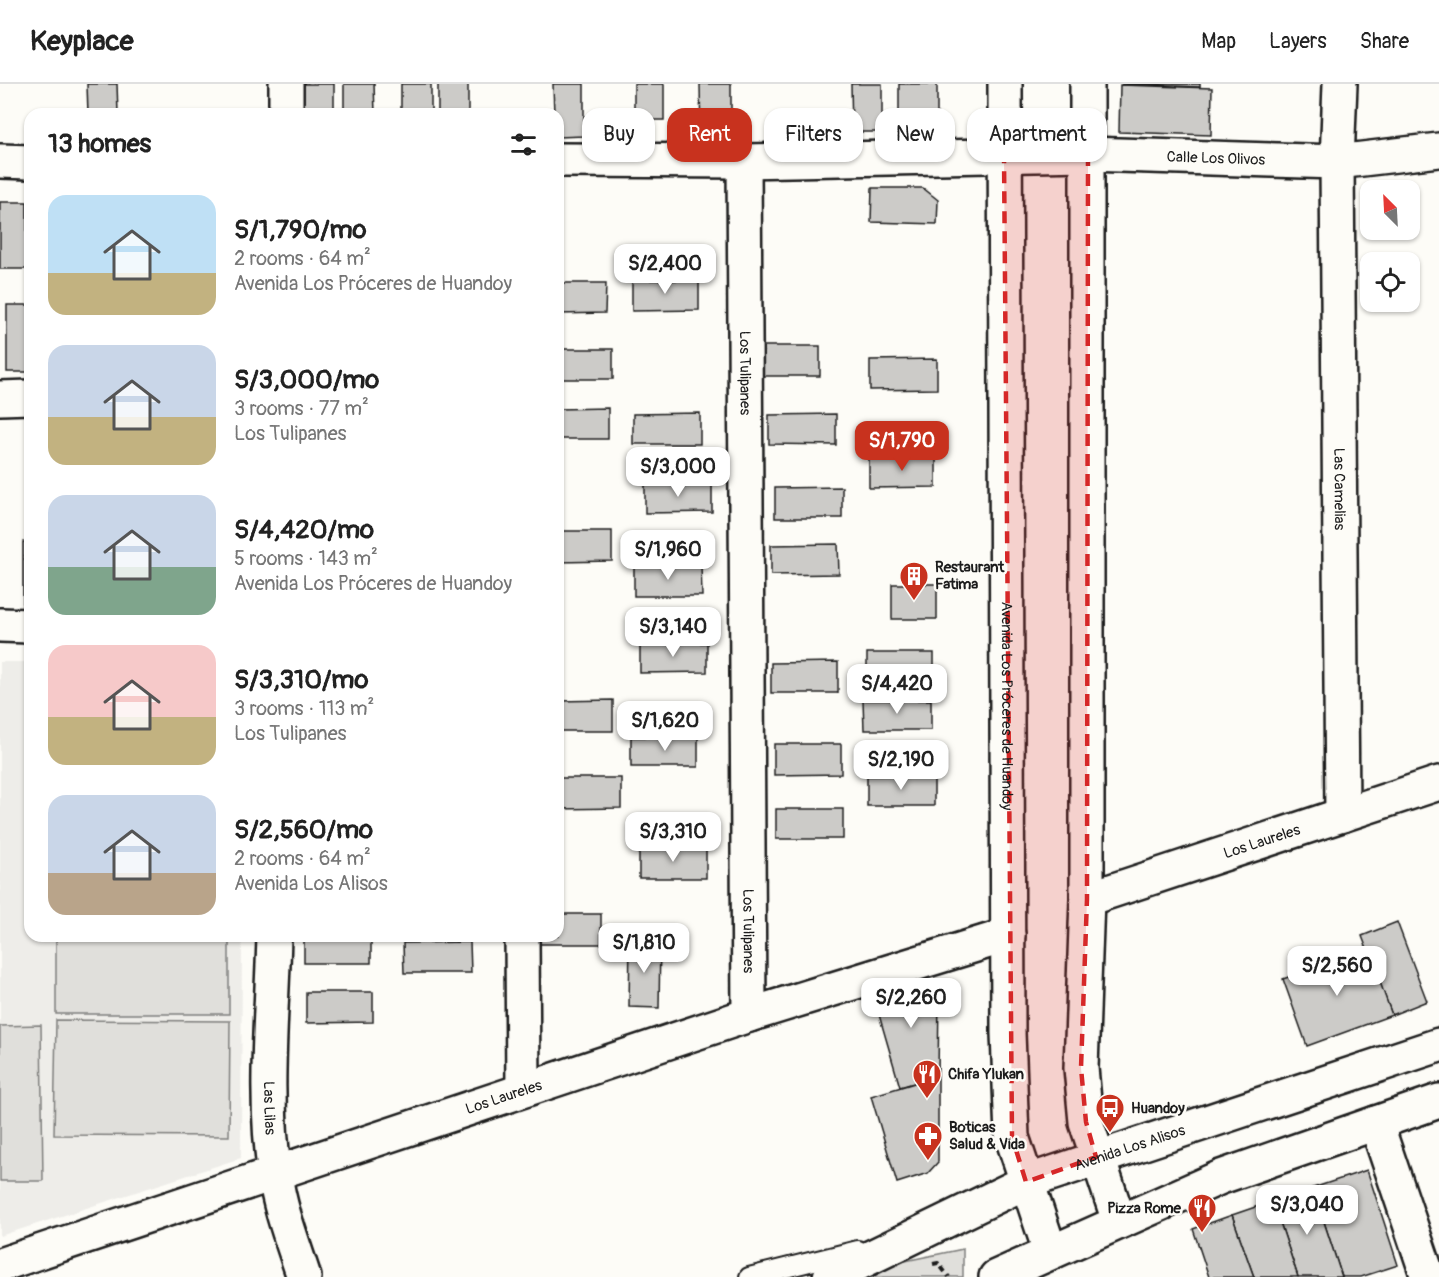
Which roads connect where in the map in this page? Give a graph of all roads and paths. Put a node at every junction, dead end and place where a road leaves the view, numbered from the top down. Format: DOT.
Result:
graph roads {
  1 [pos="286,84"];
  2 [pos="1005,84"];
  3 [pos="1087,84"];
  4 [pos="1340,84"];
  5 [pos="286,108"];
  6 [pos="1005,108"];
  7 [pos="1087,108"];
  8 [pos="1439,150"];
  9 [pos="1107,155"];
  10 [pos="967,157"];
  11 [pos="564,160"];
  12 [pos="0,161"];
  13 [pos="667,161"];
  14 [pos="24,162"];
  15 [pos="744,162"];
  16 [pos="752,162"];
  17 [pos="1004,162"];
  18 [pos="1088,162"];
  19 [pos="1337,162"];
  20 [pos="24,397"];
  21 [pos="0,398"];
  22 [pos="0,625"];
  23 [pos="24,626"];
  24 [pos="1439,783"];
  25 [pos="1342,815"];
  26 [pos="1087,899"];
  27 [pos="1008,935"];
  28 [pos="274,942"];
  29 [pos="522,942"];
  30 [pos="749,1015"];
  31 [pos="1439,1045"];
  32 [pos="523,1090"];
  33 [pos="1439,1101"];
  34 [pos="1376,1123"];
  35 [pos="1096,1157"];
  36 [pos="275,1176"];
  37 [pos="1026,1182"];
  38 [pos="1119,1221"];
  39 [pos="921,1251"];
  40 [pos="1050,1251"];
  41 [pos="0,1265"];
  42 [pos="304,1277"];
  43 [pos="748,1277"];
  44 [pos="830,1277"];
  45 [pos="949,1277"];
  46 [pos="996,1277"];
  47 [pos="1428,1277"];
  1 -- 5 [label="street"];
  2 -- 6 [label="street, Avenida Los Próceres de Huandoy"];
  3 -- 7 [label="street"];
  4 -- 19 [label="street, Las Camelias"];
  8 -- 19 [label="street, Calle Los Olivos"];
  9 -- 19 [label="street, Calle Los Olivos"];
  10 -- 16 [label="street, Calle Los Olivos"];
  11 -- 13 [label="street, Calle Los Olivos"];
  12 -- 14 [label="street"];
  15 -- 30 [label="street, Los Tulipanes"];
  17 -- 27 [label="street, Avenida Los Próceres de Huandoy"];
  18 -- 26 [label="street"];
  19 -- 25 [label="street, Las Camelias"];
  20 -- 21 [label="street"];
  22 -- 23 [label="street"];
  24 -- 25 [label="street, Los Laureles"];
  25 -- 26 [label="street, Los Laureles"];
  26 -- 35 [label="street"];
  27 -- 30 [label="street, Los Laureles"];
  27 -- 37 [label="street, Avenida Los Próceres de Huandoy"];
  28 -- 36 [label="street, Las Lilas"];
  29 -- 32 [label="street"];
  30 -- 32 [label="street, Los Laureles"];
  31 -- 35 [label="street, Avenida Los Alisos"];
  32 -- 36 [label="street, Los Laureles"];
  33 -- 34 [label="street"];
  34 -- 38 [label="street"];
  34 -- 47 [label="street"];
  35 -- 37 [label="street, Avenida Los Alisos"];
  35 -- 38 [label="street"];
  36 -- 41 [label="street, Los Laureles"];
  36 -- 42 [label="street, Las Lilas"];
  37 -- 39 [label="street, Avenida Los Alisos"];
  37 -- 40 [label="street, Avenida Los Próceres de Huandoy"];
  38 -- 40 [label="street"];
  39 -- 43 [label="lane"];
  39 -- 44 [label="street, Avenida Los Alisos"];
  39 -- 45 [label="path"];
  40 -- 46 [label="street"];
}
